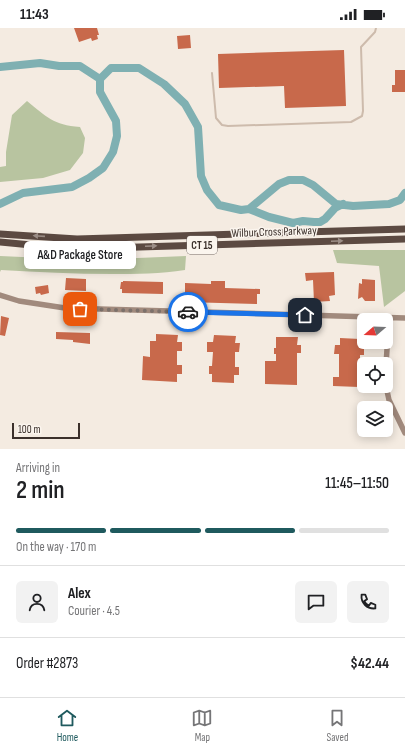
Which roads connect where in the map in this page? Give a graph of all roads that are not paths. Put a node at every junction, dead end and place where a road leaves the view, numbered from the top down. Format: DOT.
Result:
graph roads {
  1 [pos="376,28"];
  2 [pos="212,73"];
  3 [pos="405,229"];
  4 [pos="0,234"];
  5 [pos="405,239"];
  6 [pos="0,242"];
  7 [pos="25,245"];
  8 [pos="0,247"];
  9 [pos="0,295"];
  10 [pos="357,317"];
  11 [pos="393,318"];
  12 [pos="405,318"];
  13 [pos="388,393"];
  14 [pos="405,433"];
  1 -- 2 [label="lane"];
  3 -- 4 [label="highway, Wilbur Cross Parkway / CT 15, one-way"];
  7 -- 5 [label="highway, Wilbur Cross Parkway / CT 15, one-way"];
  6 -- 7 [label="highway, Wilbur Cross Parkway / CT 15"];
  7 -- 8 [label="highway"];
  9 -- 10 [label="main road"];
  11 -- 12 [label="main road"];
  13 -- 14 [label="main road"];
}
